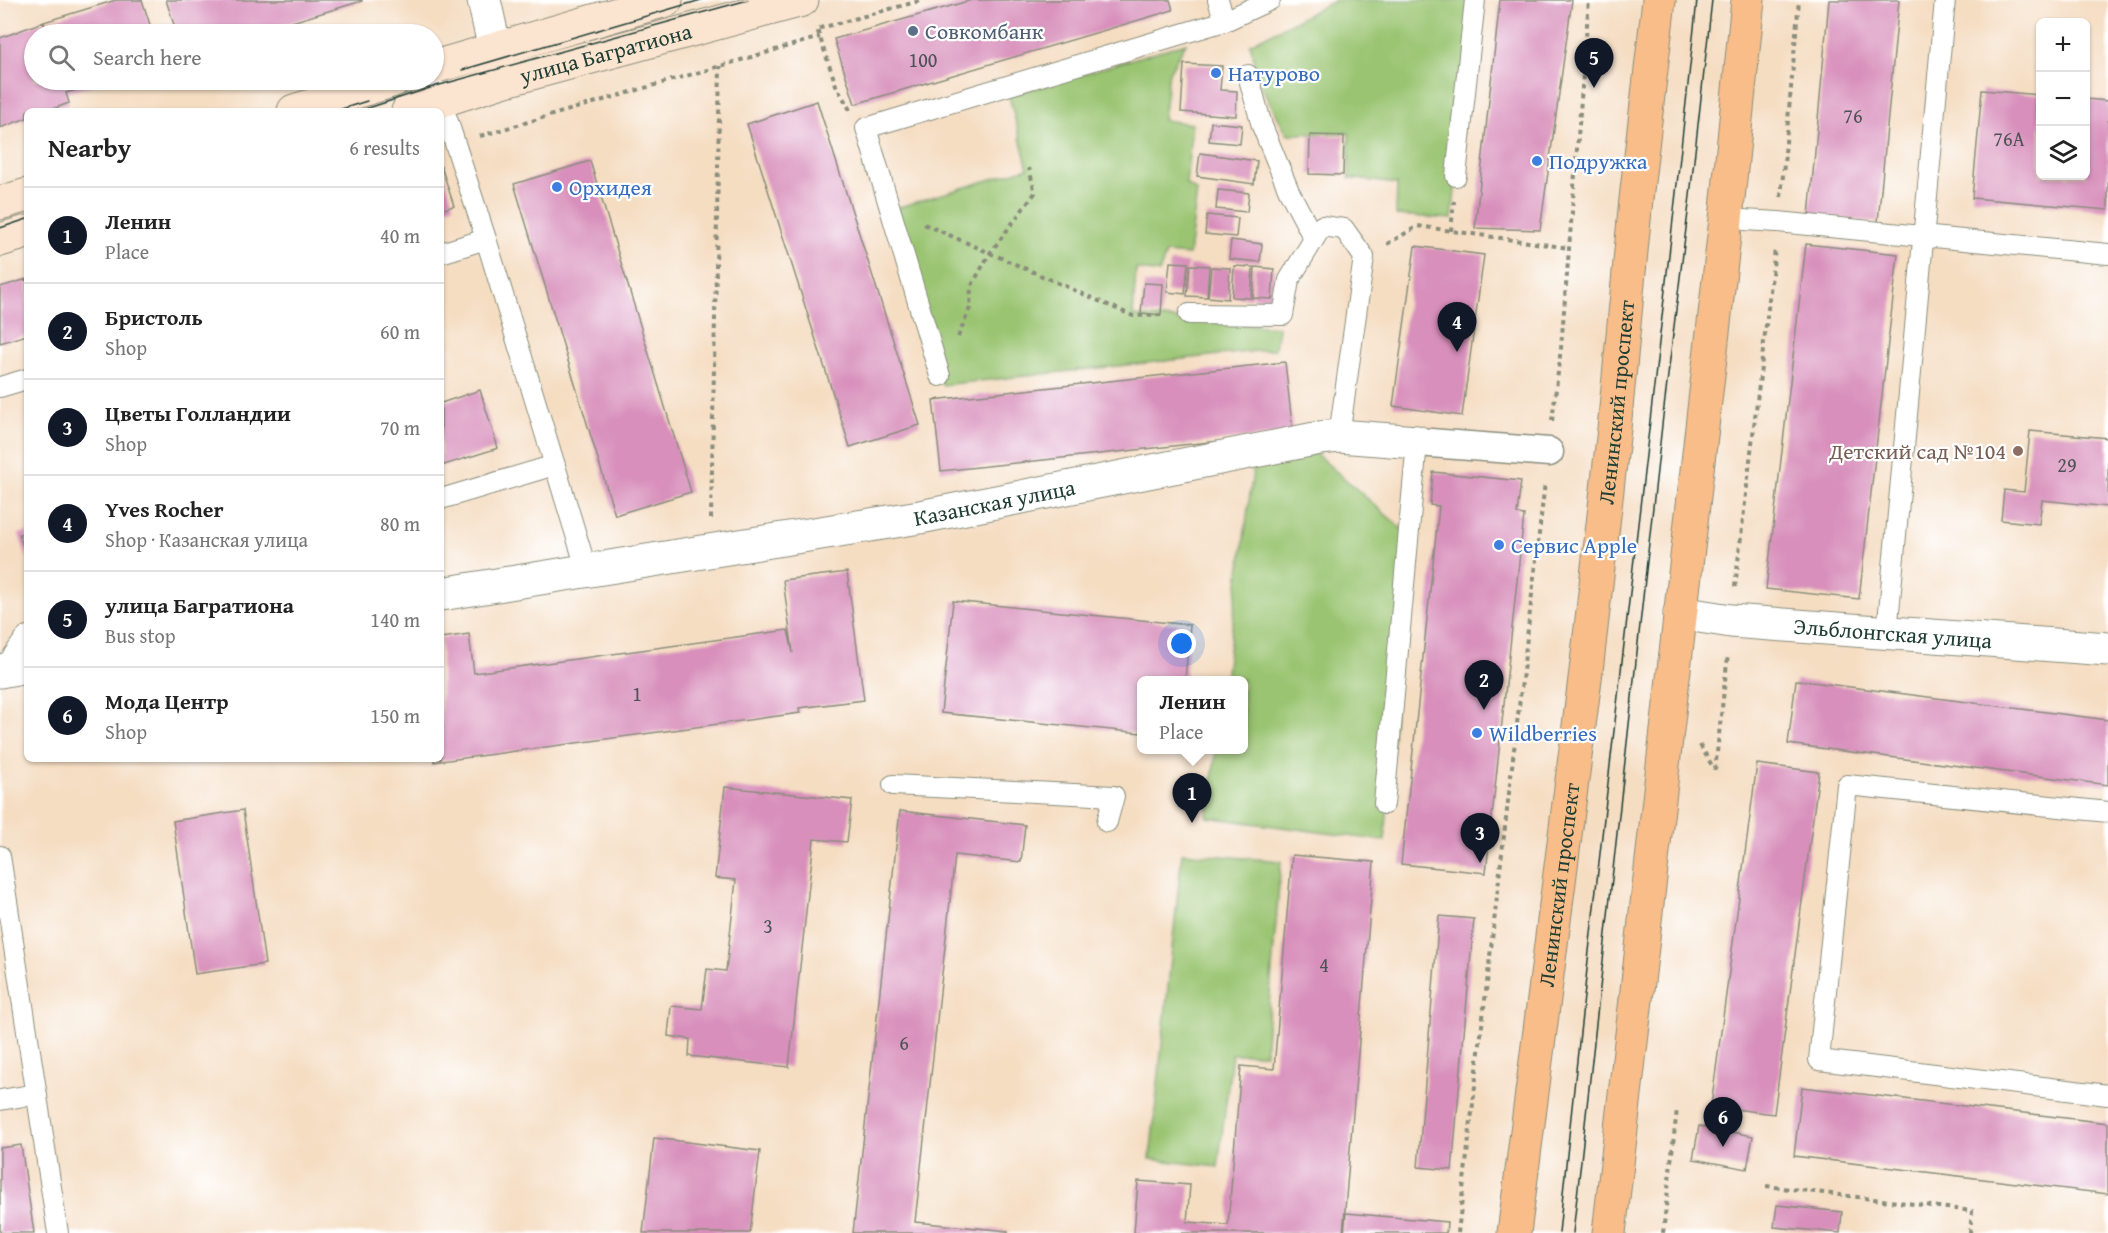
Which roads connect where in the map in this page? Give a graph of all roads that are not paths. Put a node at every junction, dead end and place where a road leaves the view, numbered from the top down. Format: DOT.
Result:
graph roads {
  1 [pos="484,0"];
  2 [pos="666,0"];
  3 [pos="802,0"];
  4 [pos="1218,0"];
  5 [pos="1270,0"];
  6 [pos="1475,0"];
  7 [pos="1659,0"];
  8 [pos="1748,0"];
  9 [pos="1945,0"];
  10 [pos="1225,21"];
  11 [pos="494,49"];
  12 [pos="444,64"];
  13 [pos="1248,75"];
  14 [pos="502,81"];
  15 [pos="444,88"];
  16 [pos="362,90"];
  17 [pos="436,90"];
  18 [pos="437,90"];
  19 [pos="304,108"];
  20 [pos="412,108"];
  21 [pos="443,108"];
  22 [pos="444,110"];
  23 [pos="1456,176"];
  24 [pos="24,196"];
  25 [pos="0,203"];
  26 [pos="1726,219"];
  27 [pos="24,233"];
  28 [pos="1923,236"];
  29 [pos="486,239"];
  30 [pos="1314,239"];
  31 [pos="0,240"];
  32 [pos="444,252"];
  33 [pos="2108,254"];
  34 [pos="1189,314"];
  35 [pos="940,376"];
  36 [pos="24,380"];
  37 [pos="0,387"];
  38 [pos="1339,436"];
  39 [pos="1417,442"];
  40 [pos="1549,452"];
  41 [pos="555,465"];
  42 [pos="444,498"];
  43 [pos="587,570"];
  44 [pos="444,594"];
  45 [pos="1680,613"];
  46 [pos="1887,633"];
  47 [pos="24,642"];
  48 [pos="2108,649"];
  49 [pos="10,669"];
  50 [pos="893,785"];
  51 [pos="1384,804"];
  52 [pos="2108,812"];
  53 [pos="1107,822"];
  54 [pos="0,856"];
  55 [pos="37,1094"];
  56 [pos="2108,1095"];
  57 [pos="0,1100"];
  58 [pos="58,1233"];
  59 [pos="1514,1233"];
  60 [pos="1609,1233"];
  1 -- 11 [label="street"];
  2 -- 11 [label="main road, улица Багратиона"];
  3 -- 14 [label="main road, улица Багратиона"];
  4 -- 10 [label="lane"];
  5 -- 10 [label="lane"];
  6 -- 23 [label="lane"];
  7 -- 59 [label="main road, Ленинский проспект"];
  8 -- 26 [label="main road"];
  9 -- 28 [label="lane"];
  10 -- 35 [label="lane"];
  11 -- 12 [label="main road, улица Багратиона"];
  11 -- 14 [label="street"];
  13 -- 30 [label="lane"];
  14 -- 15 [label="main road, улица Багратиона"];
  16 -- 19 [label="main road"];
  17 -- 20 [label="main road, улица Багратиона"];
  18 -- 21 [label="lane"];
  22 -- 29 [label="lane"];
  24 -- 25 [label="main road"];
  26 -- 28 [label="lane"];
  26 -- 45 [label="main road"];
  27 -- 31 [label="main road"];
  28 -- 33 [label="lane"];
  28 -- 46 [label="lane"];
  29 -- 32 [label="lane"];
  29 -- 41 [label="lane"];
  30 -- 34 [label="lane"];
  30 -- 38 [label="lane"];
  36 -- 37 [label="lane"];
  38 -- 39 [label="street, Казанская улица"];
  38 -- 43 [label="street, Казанская улица"];
  39 -- 40 [label="street, Казанская улица"];
  39 -- 51 [label="lane"];
  41 -- 42 [label="lane"];
  41 -- 43 [label="lane"];
  43 -- 44 [label="street, Казанская улица"];
  45 -- 46 [label="street, Эльблонгская улица"];
  45 -- 60 [label="main road"];
  46 -- 48 [label="street, Эльблонгская улица"];
  47 -- 49 [label="lane"];
  50 -- 53 [label="lane"];
  52 -- 56 [label="lane"];
  54 -- 55 [label="lane"];
  55 -- 57 [label="lane"];
  55 -- 58 [label="lane"];
}
